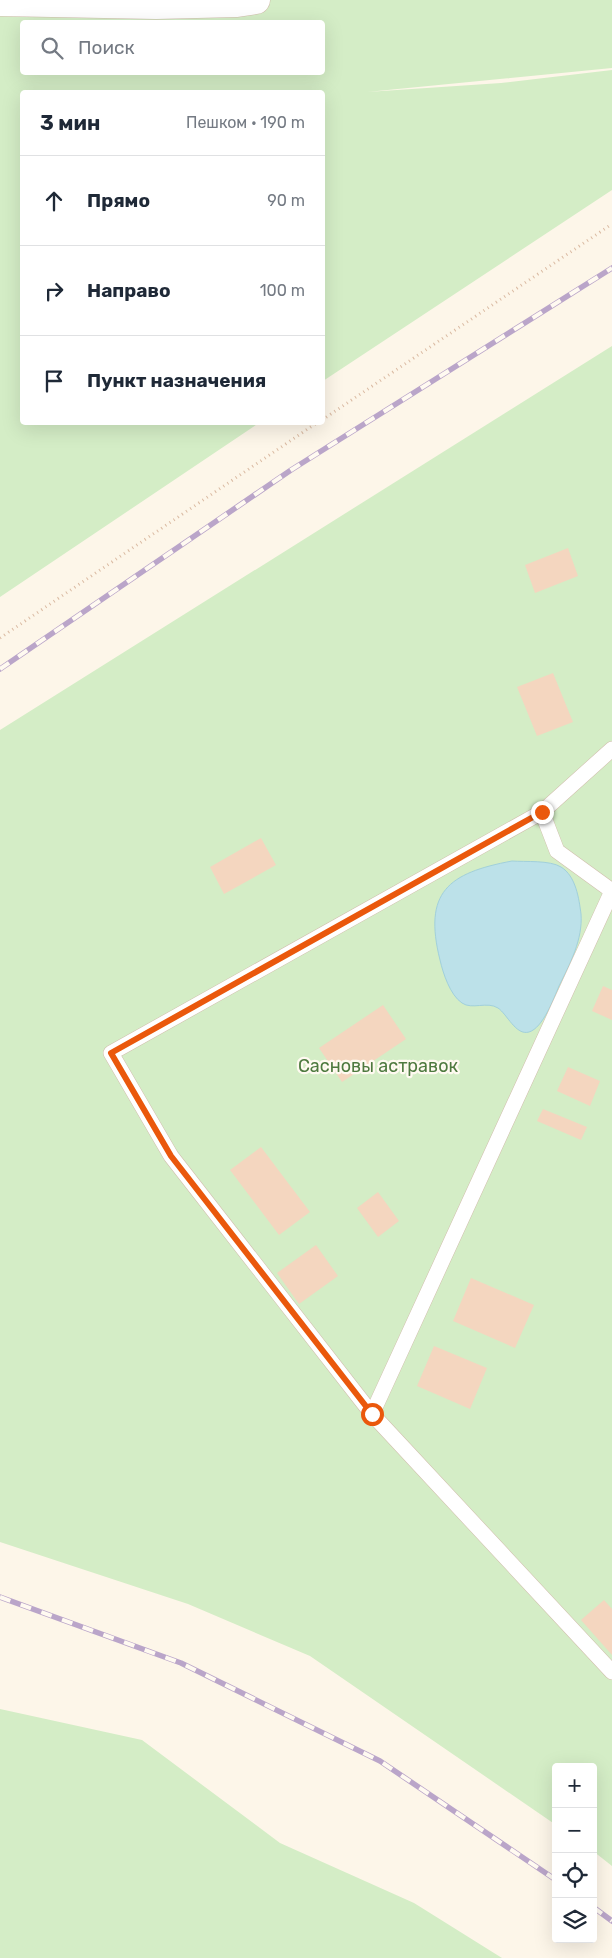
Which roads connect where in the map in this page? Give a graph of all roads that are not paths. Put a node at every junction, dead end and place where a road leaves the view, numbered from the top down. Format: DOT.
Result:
graph roads {
  1 [pos="256,0"];
  2 [pos="0,2"];
  3 [pos="612,749"];
  4 [pos="542,812"];
  5 [pos="612,891"];
  6 [pos="372,1414"];
  7 [pos="612,1672"];
  1 -- 2 [label="street"];
  3 -- 4 [label="lane"];
  4 -- 5 [label="lane"];
  4 -- 6 [label="lane"];
  5 -- 6 [label="lane"];
  6 -- 7 [label="lane"];
}
